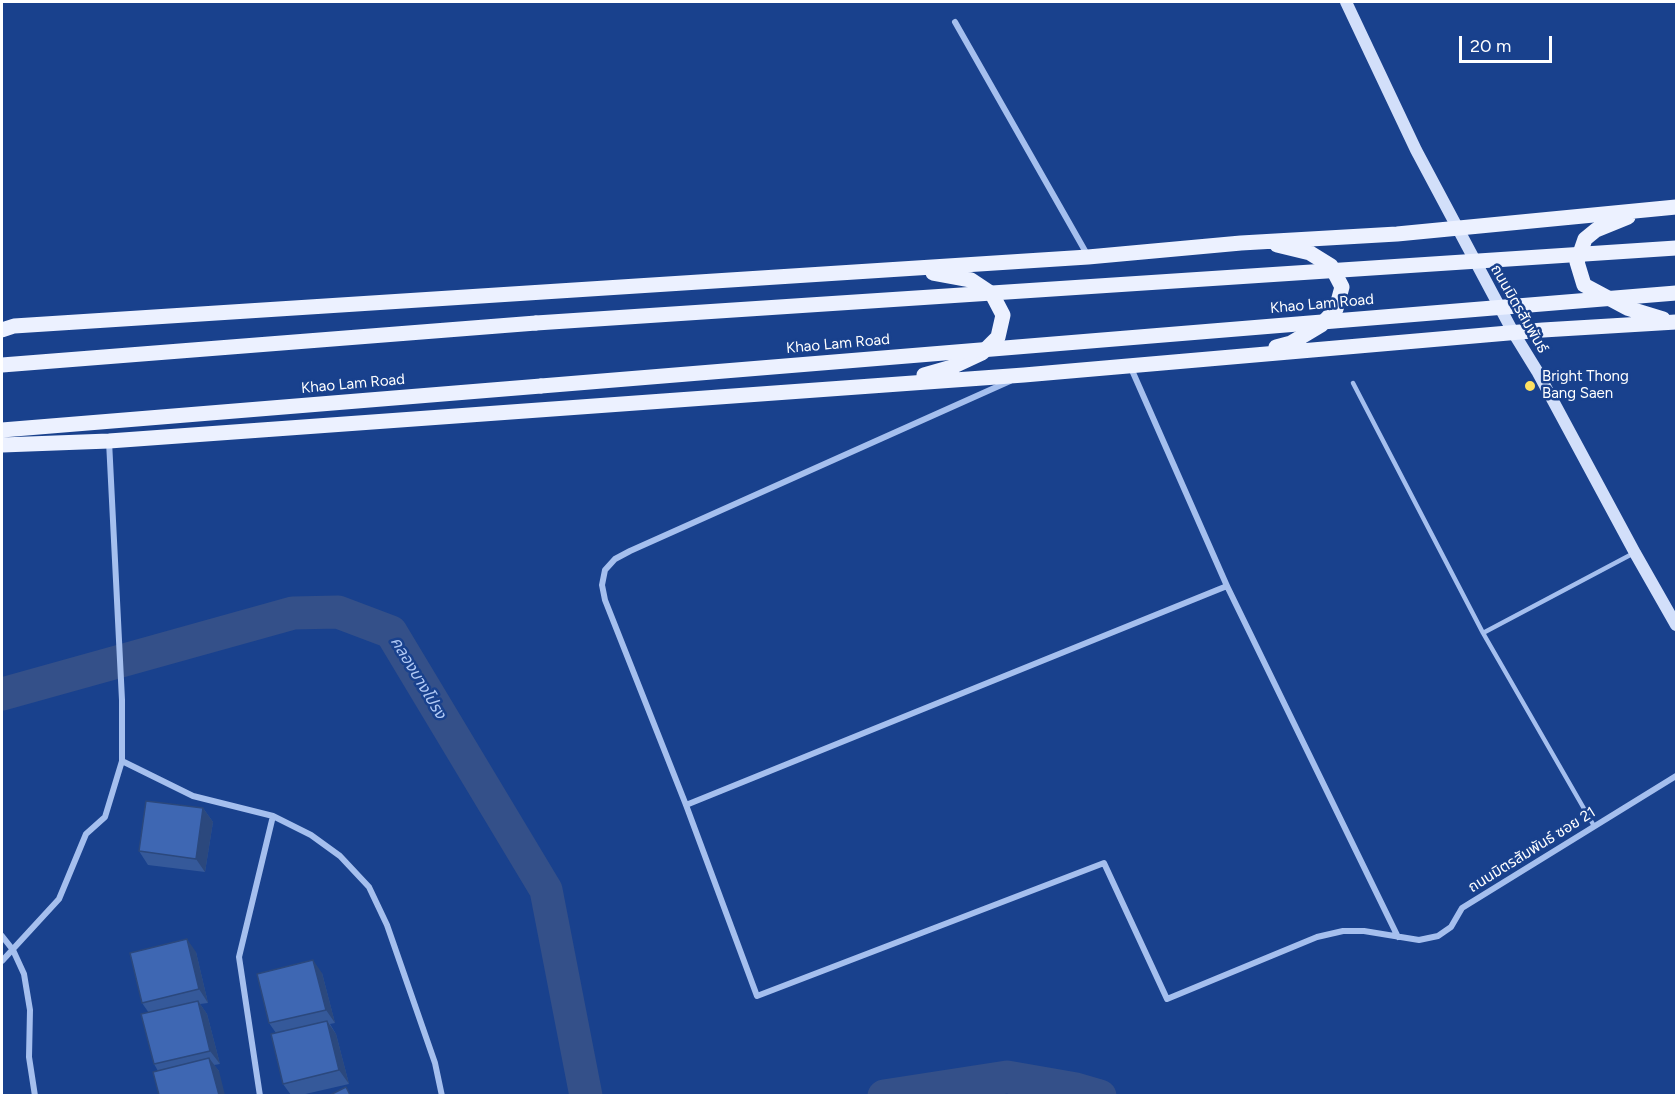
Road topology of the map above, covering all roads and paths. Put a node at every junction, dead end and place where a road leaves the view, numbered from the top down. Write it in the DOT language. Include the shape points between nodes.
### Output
graph roads {
  1 [pos="1346,2"];
  2 [pos="955,22"];
  3 [pos="1677,207"];
  4 [pos="1657,208"];
  5 [pos="1457,228"];
  6 [pos="1241,243"];
  7 [pos="1677,248"];
  8 [pos="1088,257"];
  9 [pos="891,269"];
  10 [pos="1677,293"];
  11 [pos="1676,322"];
  12 [pos="2,330"];
  13 [pos="1512,332"];
  14 [pos="1234,357"];
  15 [pos="2,365"];
  16 [pos="1130,365"];
  17 [pos="1024,375"];
  18 [pos="899,383"];
  19 [pos="1353,383"];
  20 [pos="2,430"];
  21 [pos="109,441"];
  22 [pos="2,445"];
  23 [pos="1635,553"];
  24 [pos="1227,586"];
  25 [pos="1677,625"];
  26 [pos="1483,633"];
  27 [pos="123,761"];
  28 [pos="1677,776"];
  29 [pos="686,805"];
  30 [pos="273,816"];
  31 [pos="1594,826"];
  32 [pos="2,936"];
  33 [pos="1398,938"];
  34 [pos="13,950"];
  35 [pos="2,961"];
  36 [pos="35,1095"];
  37 [pos="260,1095"];
  38 [pos="442,1095"];
  1 -- 5 [label="street, ถนนมิตรสัมพันธ์"];
  2 -- 8 [label="street"];
  3 -- 4 [label="main road"];
  4 -- 5 [label="main road"];
  4 -- 11 [label="main road" via="1596,230 1585,239 1577,262 1584,285 1627,308"];
  5 -- 6 [label="main road"];
  5 -- 13 [label="street, ถนนมิตรสัมพันธ์"];
  6 -- 8 [label="main road"];
  6 -- 14 [label="main road" via="1279,245 1310,253 1331,266 1342,287 1336,309 1321,325 1291,343"];
  7 -- 15 [label="main road, bridge" via="536,323"];
  8 -- 9 [label="main road"];
  9 -- 12 [label="main road" via="14,326"];
  9 -- 18 [label="main road" via="971,280 992,294 1003,315 998,337 982,353"];
  10 -- 20 [label="main road, Khao Lam Road, bridge"];
  11 -- 13 [label="main road"];
  13 -- 14 [label="main road"];
  13 -- 23 [label="street, ถนนมิตรสัมพันธ์"];
  14 -- 16 [label="main road"];
  16 -- 17 [label="main road"];
  16 -- 24 [label="street"];
  17 -- 18 [label="main road"];
  17 -- 29 [label="street" via="630,551 605,570 605,600"];
  18 -- 21 [label="main road"];
  19 -- 26 [label="lane"];
  21 -- 22 [label="main road"];
  21 -- 27 [label="street"];
  23 -- 25 [label="street, ถนนมิตรสัมพันธ์"];
  23 -- 26 [label="lane"];
  24 -- 29 [label="street"];
  24 -- 33 [label="street"];
  26 -- 31 [label="lane"];
  27 -- 30 [label="street" via="193,796"];
  27 -- 34 [label="street" via="105,817 86,834 59,899"];
  28 -- 31 [label="street, ถนนมิตรสัมพันธ์ ซอย 21"];
  29 -- 33 [label="street, ถนนมิตรสัมพันธ์ ซอย 21" via="757,996 1104,862 1167,999 1317,937 1364,931"];
  30 -- 37 [label="street" via="239,957"];
  30 -- 38 [label="street" via="311,835 340,856 369,887 387,924"];
  31 -- 33 [label="street, ถนนมิตรสัมพันธ์ ซอย 21" via="1462,908 1451,927 1438,936 1419,940"];
  32 -- 34 [label="street"];
  34 -- 35 [label="street"];
  34 -- 36 [label="street" via="24,974 30,1010 29,1057"];
}
